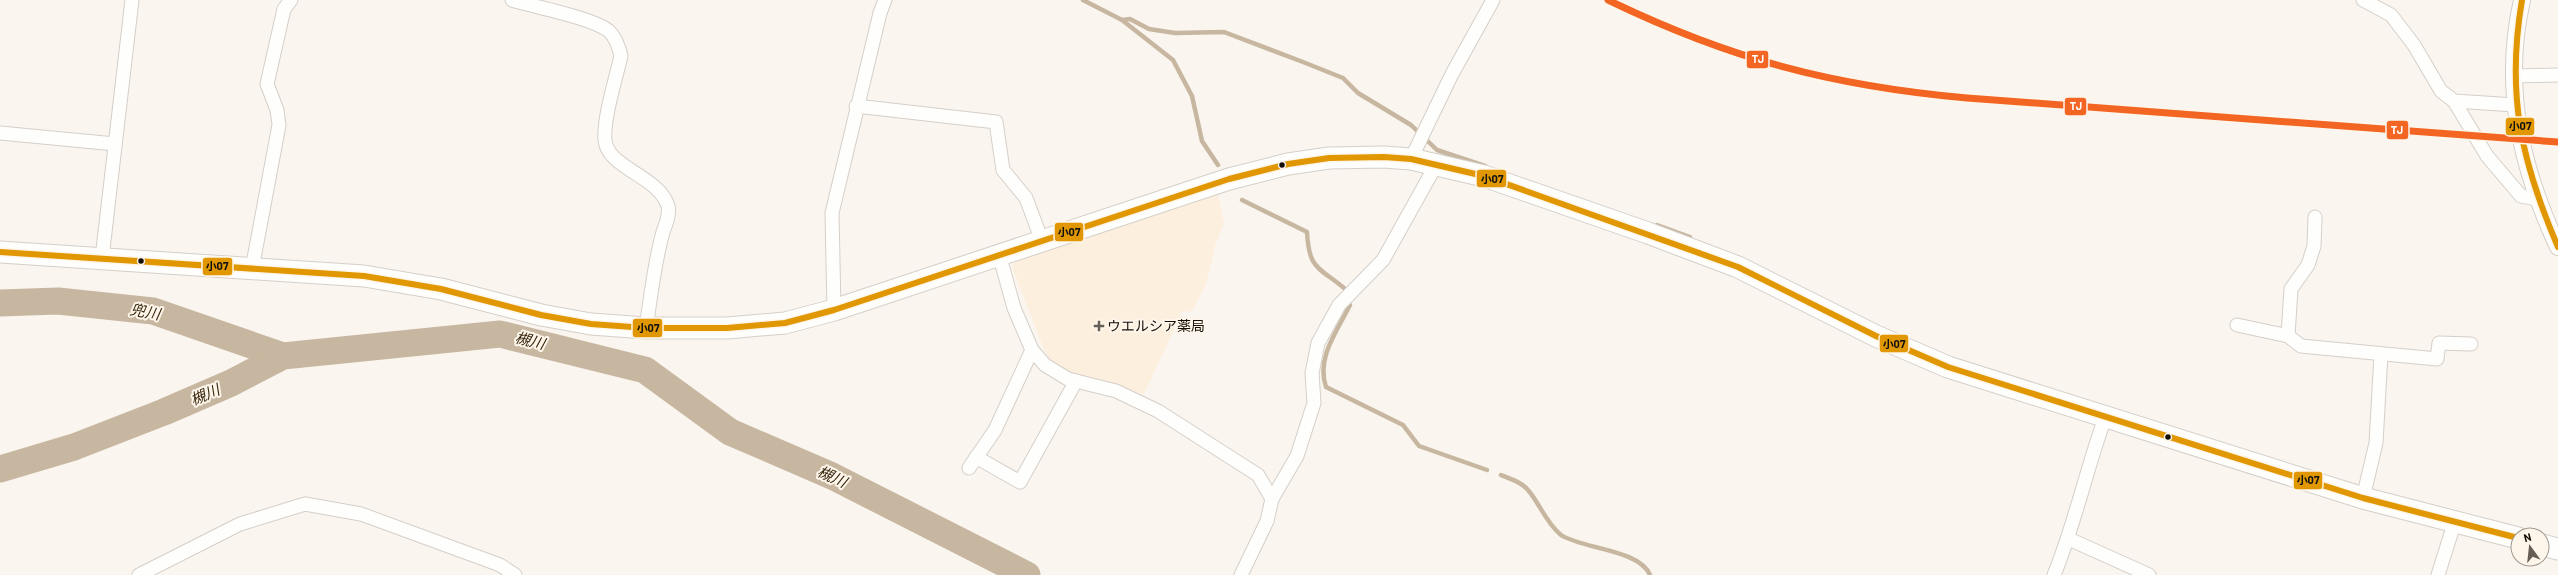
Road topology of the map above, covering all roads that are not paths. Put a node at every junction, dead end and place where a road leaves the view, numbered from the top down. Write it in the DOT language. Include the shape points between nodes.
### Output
graph roads {
  1 [pos="132,0"];
  2 [pos="290,0"];
  3 [pos="512,0"];
  4 [pos="885,0"];
  5 [pos="1493,0"];
  6 [pos="2363,0"];
  7 [pos="2522,0"];
  8 [pos="2558,75"];
  9 [pos="2514,76"];
  10 [pos="2454,101"];
  11 [pos="2515,105"];
  12 [pos="856,106"];
  13 [pos="0,133"];
  14 [pos="115,144"];
  15 [pos="1411,159"];
  16 [pos="1436,165"];
  17 [pos="2537,199"];
  18 [pos="2315,217"];
  19 [pos="1042,241"];
  20 [pos="2558,247"];
  21 [pos="0,252"];
  22 [pos="999,254"];
  23 [pos="102,258"];
  24 [pos="252,268"];
  25 [pos="834,310"];
  26 [pos="2237,325"];
  27 [pos="646,328"];
  28 [pos="2288,336"];
  29 [pos="2471,344"];
  30 [pos="1032,350"];
  31 [pos="2381,354"];
  32 [pos="1076,381"];
  33 [pos="2105,418"];
  34 [pos="2363,498"];
  35 [pos="1272,499"];
  36 [pos="2455,521"];
  37 [pos="2510,536"];
  38 [pos="2069,539"];
  39 [pos="139,575"];
  40 [pos="515,575"];
  41 [pos="1241,575"];
  42 [pos="2054,575"];
  43 [pos="2149,575"];
  44 [pos="2438,575"];
  1 -- 14 [label="street"];
  2 -- 24 [label="street" via="284,9 266,84 277,110 279,125"];
  3 -- 27 [label="street" via="594,24 609,32 618,43 621,56 604,141 610,156 641,175 662,194 668,206 668,219 657,254"];
  4 -- 12 [label="street"];
  5 -- 15 [label="street" via="1452,74"];
  6 -- 10 [label="street" via="2391,15 2414,45 2441,91"];
  7 -- 9 [label="street"];
  8 -- 9 [label="street"];
  9 -- 11 [label="street"];
  10 -- 11 [label="street"];
  10 -- 17 [label="street" via="2487,156 2516,191 2521,196"];
  11 -- 17 [label="street" via="2521,147"];
  12 -- 19 [label="street" via="996,122 1003,170 1026,198"];
  12 -- 25 [label="street" via="832,213"];
  13 -- 14 [label="street"];
  14 -- 23 [label="street"];
  15 -- 16 [label="highway"];
  15 -- 19 [label="highway" via="1329,158 1288,164 1229,179"];
  16 -- 33 [label="highway" via="1484,176 1655,235 1738,267 1876,336 1948,367"];
  16 -- 35 [label="street" via="1383,260 1339,305 1318,343 1312,373 1314,403 1298,456"];
  17 -- 20 [label="street"];
  18 -- 28 [label="street" via="2314,246 2308,265 2291,289"];
  19 -- 22 [label="highway"];
  21 -- 23 [label="highway"];
  22 -- 25 [label="highway"];
  22 -- 30 [label="street" via="1014,308"];
  23 -- 24 [label="highway"];
  24 -- 27 [label="highway" via="364,276 441,289 540,315 591,324"];
  25 -- 27 [label="highway" via="785,323 727,328"];
  26 -- 28 [label="street"];
  28 -- 31 [label="street" via="2301,346"];
  29 -- 31 [label="street" via="2439,343 2437,359"];
  30 -- 32 [label="street" via="1045,365"];
  30 -- 32 [label="street" via="995,430 972,463 1020,482"];
  31 -- 34 [label="street" via="2376,443"];
  32 -- 35 [label="street" via="1116,391 1158,411 1258,475"];
  33 -- 34 [label="highway"];
  33 -- 38 [label="street" via="2074,513"];
  34 -- 36 [label="highway"];
  35 -- 41 [label="street" via="1267,521"];
  36 -- 37 [label="highway"];
  36 -- 44 [label="street"];
  38 -- 42 [label="street"];
  38 -- 43 [label="street"];
  39 -- 40 [label="street" via="240,524 305,504 361,514 500,565"];
}
